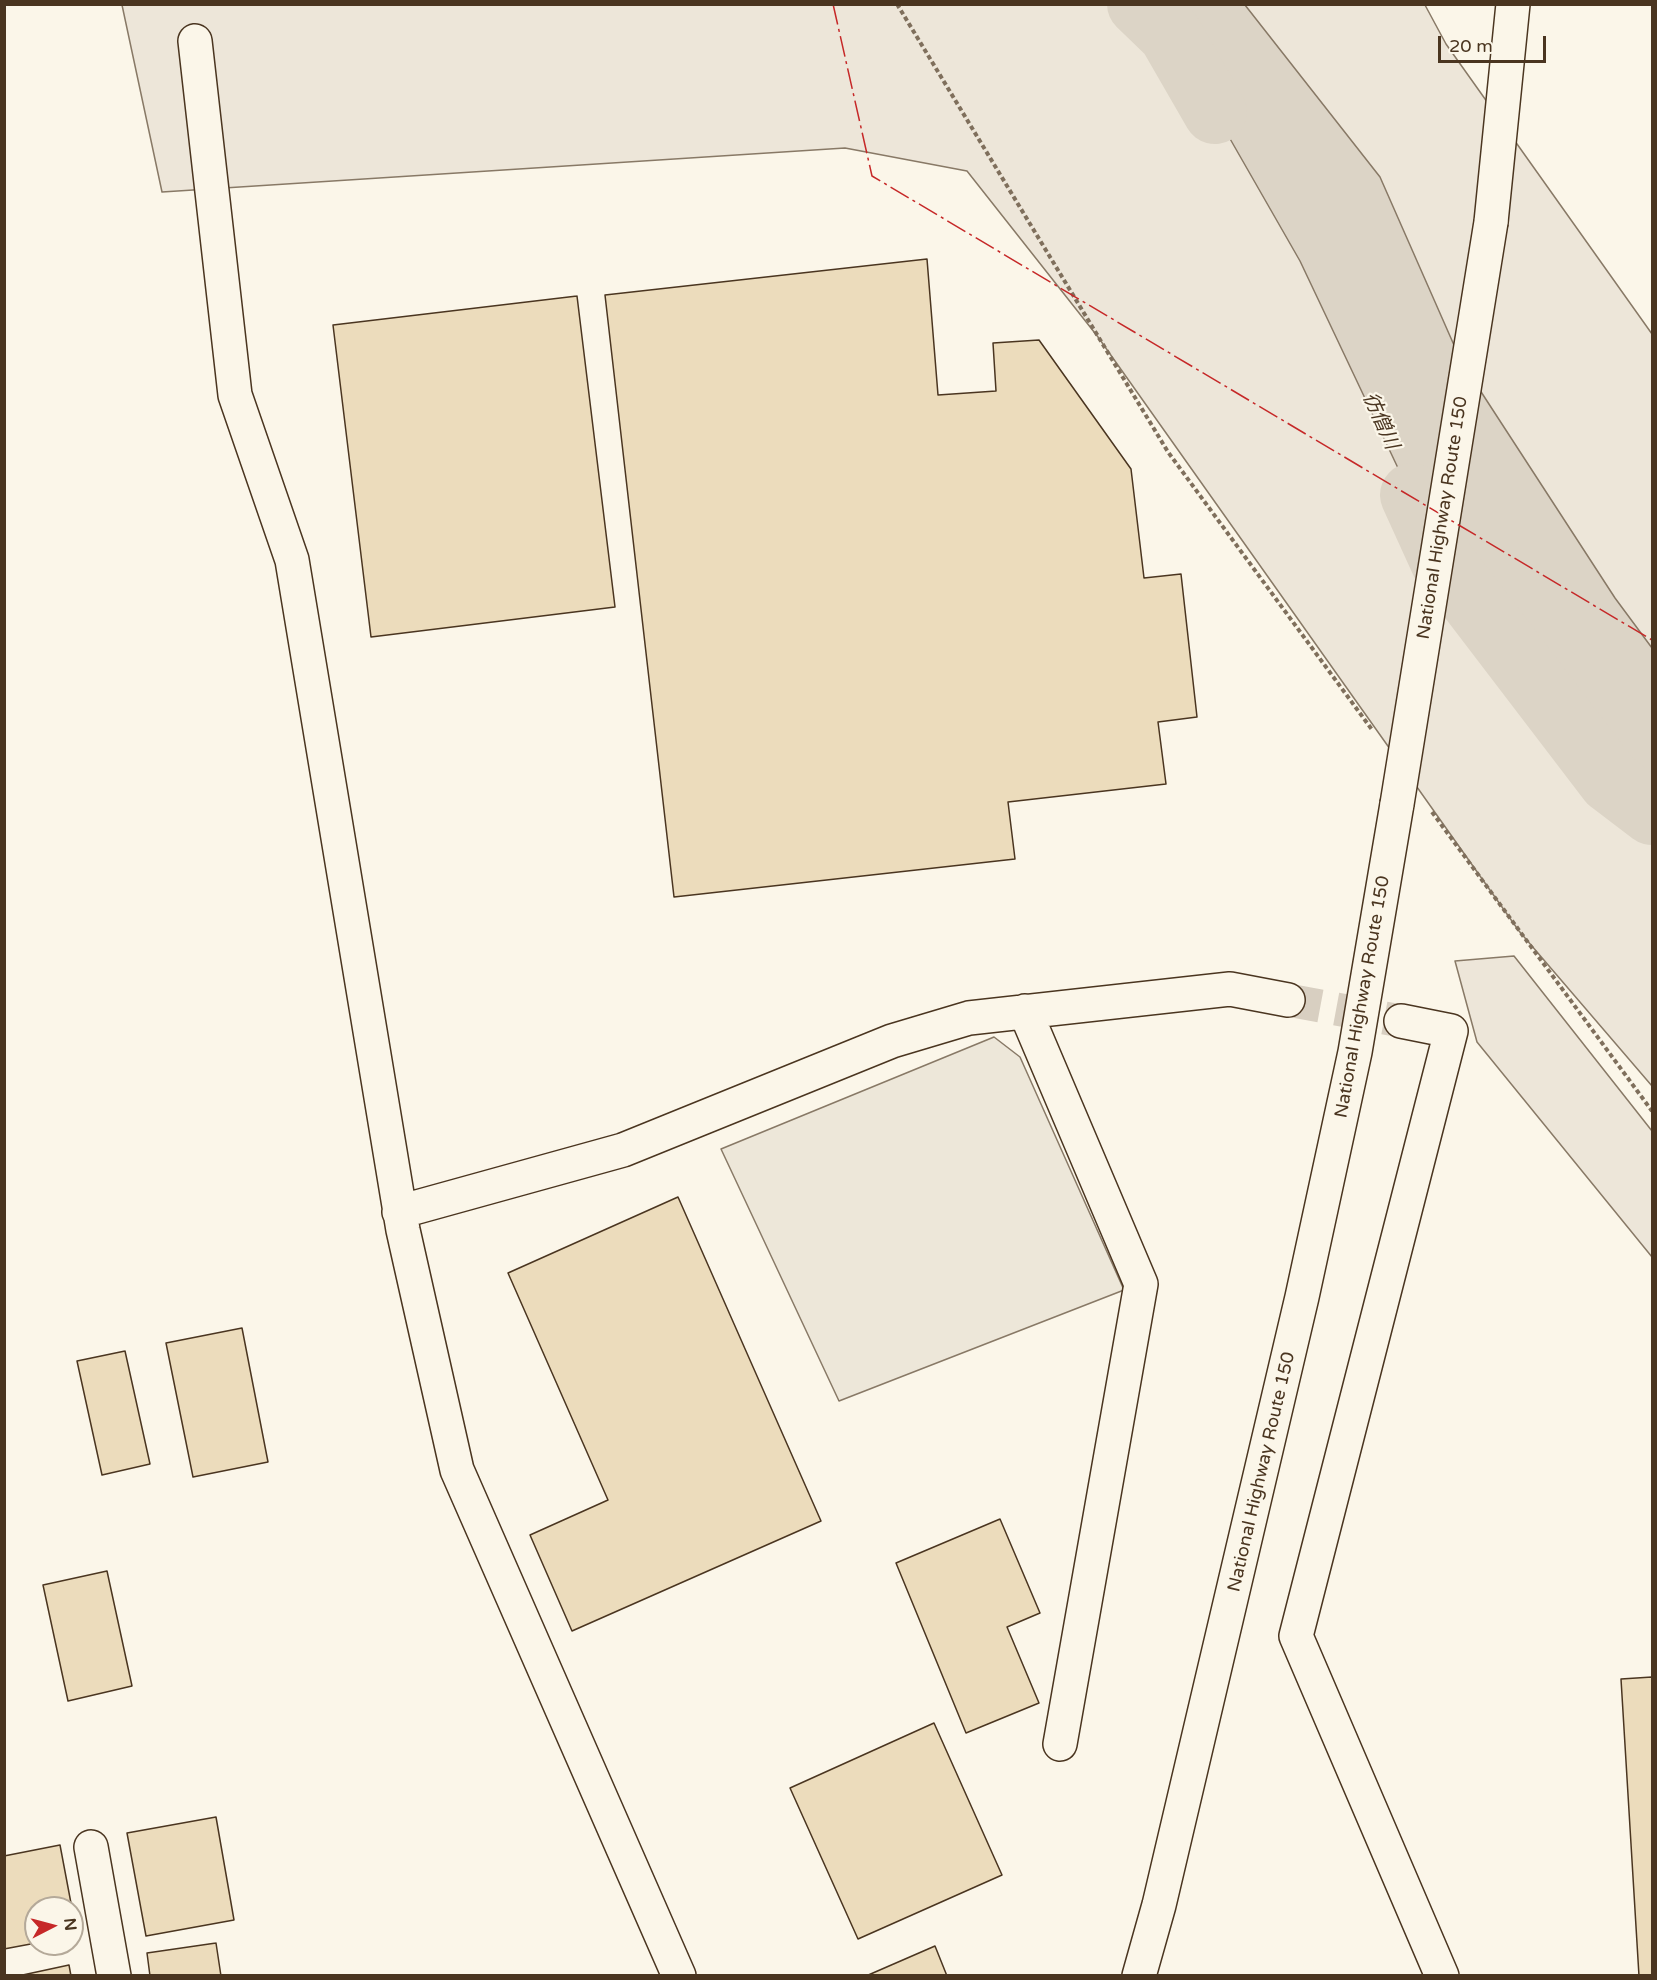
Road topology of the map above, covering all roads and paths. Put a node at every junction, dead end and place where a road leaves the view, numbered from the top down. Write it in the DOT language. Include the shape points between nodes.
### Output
graph roads {
  1 [pos="897,4"];
  2 [pos="1513,4"];
  3 [pos="195,41"];
  4 [pos="1379,740"];
  5 [pos="1413,806"];
  6 [pos="1288,1000"];
  7 [pos="1025,1011"];
  8 [pos="1401,1021"];
  9 [pos="1653,1111"];
  10 [pos="399,1212"];
  11 [pos="1060,1744"];
  12 [pos="91,1847"];
  13 [pos="114,1976"];
  14 [pos="679,1976"];
  15 [pos="1139,1976"];
  16 [pos="1442,1976"];
  1 -- 4 [label="path" via="1168,452"];
  2 -- 5 [label="main road, National Highway Route 150, bridge" via="1491,222"];
  3 -- 10 [label="main road" via="235,395 292,560"];
  5 -- 9 [label="path"];
  5 -- 15 [label="main road, National Highway Route 150" via="1302,1297"];
  6 -- 7 [label="main road" via="1230,988"];
  7 -- 10 [label="main road" via="969,1018 892,1041 623,1150"];
  7 -- 11 [label="main road" via="1141,1284"];
  8 -- 16 [label="main road" via="1451,1031 1296,1636"];
  10 -- 14 [label="main road" via="457,1470"];
  12 -- 13 [label="main road"];
}
